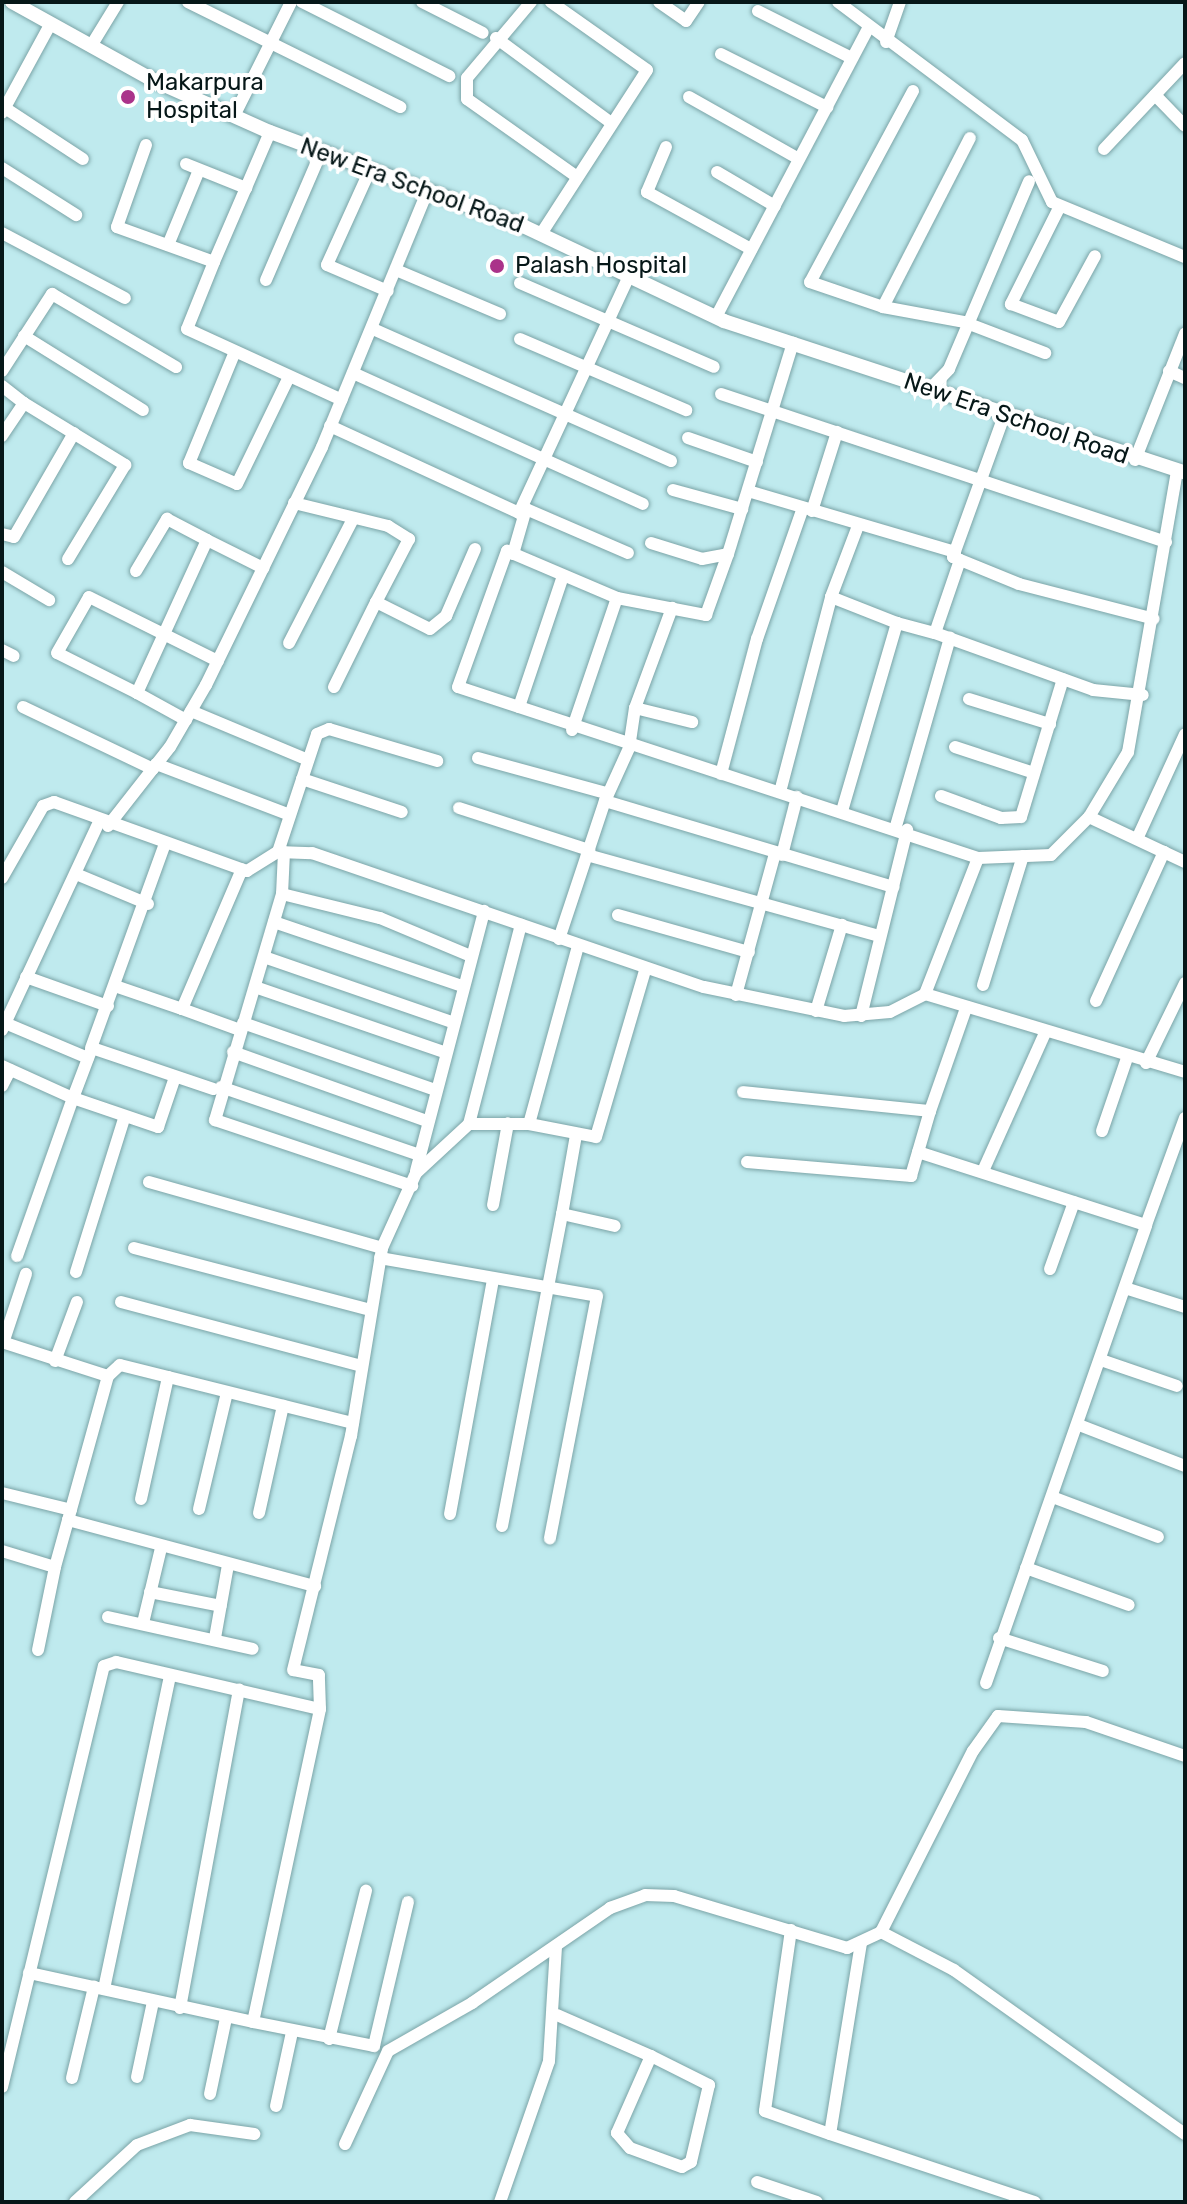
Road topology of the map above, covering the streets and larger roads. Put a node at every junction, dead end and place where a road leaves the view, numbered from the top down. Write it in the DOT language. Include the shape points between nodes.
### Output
graph roads {
  1 [pos="12,2"];
  2 [pos="118,2"];
  3 [pos="188,2"];
  4 [pos="291,2"];
  5 [pos="302,2"];
  6 [pos="422,2"];
  7 [pos="531,2"];
  8 [pos="551,2"];
  9 [pos="659,2"];
  10 [pos="699,2"];
  11 [pos="838,2"];
  12 [pos="900,2"];
  13 [pos="758,11"];
  14 [pos="51,23"];
  15 [pos="868,29"];
  16 [pos="490,35"];
  17 [pos="886,42"];
  18 [pos="270,44"];
  19 [pos="91,46"];
  20 [pos="721,54"];
  21 [pos="852,58"];
  22 [pos="1185,63"];
  23 [pos="449,76"];
  24 [pos="913,91"];
  25 [pos="1155,95"];
  26 [pos="689,97"];
  27 [pos="400,107"];
  28 [pos="827,107"];
  29 [pos="3,111"];
  30 [pos="234,116"];
  31 [pos="610,122"];
  32 [pos="1185,126"];
  33 [pos="270,132"];
  34 [pos="970,138"];
  35 [pos="146,145"];
  36 [pos="666,147"];
  37 [pos="1104,149"];
  38 [pos="321,152"];
  39 [pos="83,159"];
  40 [pos="799,159"];
  41 [pos="186,164"];
  42 [pos="2,168"];
  43 [pos="199,170"];
  44 [pos="370,170"];
  45 [pos="717,172"];
  46 [pos="573,174"];
  47 [pos="1029,181"];
  48 [pos="246,188"];
  49 [pos="427,192"];
  50 [pos="775,206"];
  51 [pos="1060,206"];
  52 [pos="76,215"];
  53 [pos="2,233"];
  54 [pos="541,234"];
  55 [pos="168,245"];
  56 [pos="751,249"];
  57 [pos="1095,256"];
  58 [pos="1185,257"];
  59 [pos="214,262"];
  60 [pos="396,270"];
  61 [pos="630,274"];
  62 [pos="266,280"];
  63 [pos="520,283"];
  64 [pos="388,291"];
  65 [pos="125,298"];
  66 [pos="883,307"];
  67 [pos="500,314"];
  68 [pos="716,317"];
  69 [pos="609,318"];
  70 [pos="964,322"];
  71 [pos="373,329"];
  72 [pos="1185,334"];
  73 [pos="24,336"];
  74 [pos="520,339"];
  75 [pos="793,343"];
  76 [pos="1045,353"];
  77 [pos="234,354"];
  78 [pos="176,367"];
  79 [pos="587,367"];
  80 [pos="714,367"];
  81 [pos="2,371"];
  82 [pos="1169,371"];
  83 [pos="353,373"];
  84 [pos="289,377"];
  85 [pos="1185,378"];
  86 [pos="2,386"];
  87 [pos="929,390"];
  88 [pos="721,394"];
  89 [pos="342,400"];
  90 [pos="24,403"];
  91 [pos="773,409"];
  92 [pos="143,410"];
  93 [pos="686,410"];
  94 [pos="566,416"];
  95 [pos="1004,416"];
  96 [pos="330,426"];
  97 [pos="837,432"];
  98 [pos="74,433"];
  99 [pos="2,436"];
  100 [pos="688,438"];
  101 [pos="1135,460"];
  102 [pos="671,461"];
  103 [pos="546,462"];
  104 [pos="757,462"];
  105 [pos="1181,472"];
  106 [pos="980,482"];
  107 [pos="673,490"];
  108 [pos="748,491"];
  109 [pos="294,503"];
  110 [pos="643,504"];
  111 [pos="526,509"];
  112 [pos="742,509"];
  113 [pos="807,510"];
  114 [pos="353,519"];
  115 [pos="858,526"];
  116 [pos="2,534"];
  117 [pos="207,540"];
  118 [pos="1166,542"];
  119 [pos="651,543"];
  120 [pos="475,549"];
  121 [pos="628,553"];
  122 [pos="513,554"];
  123 [pos="728,554"];
  124 [pos="958,556"];
  125 [pos="68,559"];
  126 [pos="263,568"];
  127 [pos="136,571"];
  128 [pos="2,572"];
  129 [pos="563,576"];
  130 [pos="831,597"];
  131 [pos="617,598"];
  132 [pos="49,600"];
  133 [pos="376,602"];
  134 [pos="672,608"];
  135 [pos="1154,619"];
  136 [pos="897,623"];
  137 [pos="935,633"];
  138 [pos="162,635"];
  139 [pos="950,638"];
  140 [pos="289,643"];
  141 [pos="218,661"];
  142 [pos="1063,679"];
  143 [pos="334,687"];
  144 [pos="137,693"];
  145 [pos="1143,695"];
  146 [pos="969,699"];
  147 [pos="23,707"];
  148 [pos="519,707"];
  149 [pos="635,708"];
  150 [pos="188,716"];
  151 [pos="692,722"];
  152 [pos="1050,724"];
  153 [pos="572,730"];
  154 [pos="1185,734"];
  155 [pos="955,747"];
  156 [pos="629,748"];
  157 [pos="478,758"];
  158 [pos="308,760"];
  159 [pos="437,761"];
  160 [pos="155,767"];
  161 [pos="1034,773"];
  162 [pos="721,774"];
  163 [pos="302,779"];
  164 [pos="780,792"];
  165 [pos="941,796"];
  166 [pos="606,797"];
  167 [pos="797,797"];
  168 [pos="459,808"];
  169 [pos="842,811"];
  170 [pos="402,812"];
  171 [pos="290,815"];
  172 [pos="1089,817"];
  173 [pos="103,824"];
  174 [pos="901,828"];
  175 [pos="1137,839"];
  176 [pos="165,844"];
  177 [pos="281,852"];
  178 [pos="588,852"];
  179 [pos="1164,852"];
  180 [pos="778,854"];
  181 [pos="1023,856"];
  182 [pos="978,858"];
  183 [pos="1185,862"];
  184 [pos="242,869"];
  185 [pos="76,874"];
  186 [pos="2,878"];
  187 [pos="893,887"];
  188 [pos="282,894"];
  189 [pos="148,904"];
  190 [pos="764,904"];
  191 [pos="484,911"];
  192 [pos="618,915"];
  193 [pos="274,922"];
  194 [pos="521,925"];
  195 [pos="842,925"];
  196 [pos="876,935"];
  197 [pos="559,939"];
  198 [pos="578,946"];
  199 [pos="749,952"];
  200 [pos="471,956"];
  201 [pos="264,957"];
  202 [pos="645,970"];
  203 [pos="26,977"];
  204 [pos="1185,983"];
  205 [pos="983,985"];
  206 [pos="115,986"];
  207 [pos="462,986"];
  208 [pos="255,987"];
  209 [pos="925,994"];
  210 [pos="736,995"];
  211 [pos="1096,1001"];
  212 [pos="108,1006"];
  213 [pos="966,1008"];
  214 [pos="182,1009"];
  215 [pos="816,1011"];
  216 [pos="861,1016"];
  217 [pos="452,1022"];
  218 [pos="4,1026"];
  219 [pos="242,1026"];
  220 [pos="1045,1033"];
  221 [pos="233,1052"];
  222 [pos="444,1052"];
  223 [pos="89,1053"];
  224 [pos="1127,1058"];
  225 [pos="1146,1063"];
  226 [pos="6,1068"];
  227 [pos="1185,1072"];
  228 [pos="175,1077"];
  229 [pos="2,1086"];
  230 [pos="217,1088"];
  231 [pos="433,1089"];
  232 [pos="743,1092"];
  233 [pos="73,1098"];
  234 [pos="930,1111"];
  235 [pos="1185,1118"];
  236 [pos="124,1119"];
  237 [pos="427,1121"];
  238 [pos="508,1123"];
  239 [pos="469,1124"];
  240 [pos="529,1124"];
  241 [pos="1102,1131"];
  242 [pos="576,1135"];
  243 [pos="918,1152"];
  244 [pos="420,1155"];
  245 [pos="747,1162"];
  246 [pos="983,1171"];
  247 [pos="414,1179"];
  248 [pos="149,1182"];
  249 [pos="1074,1202"];
  250 [pos="493,1205"];
  251 [pos="562,1214"];
  252 [pos="1146,1225"];
  253 [pos="615,1226"];
  254 [pos="134,1248"];
  255 [pos="381,1253"];
  256 [pos="17,1256"];
  257 [pos="1050,1269"];
  258 [pos="76,1272"];
  259 [pos="26,1274"];
  260 [pos="493,1280"];
  261 [pos="547,1286"];
  262 [pos="1125,1288"];
  263 [pos="77,1302"];
  264 [pos="121,1302"];
  265 [pos="1185,1307"];
  266 [pos="371,1310"];
  267 [pos="3,1342"];
  268 [pos="1101,1360"];
  269 [pos="55,1361"];
  270 [pos="362,1366"];
  271 [pos="108,1376"];
  272 [pos="168,1377"];
  273 [pos="1177,1386"];
  274 [pos="227,1392"];
  275 [pos="283,1406"];
  276 [pos="353,1423"];
  277 [pos="1079,1425"];
  278 [pos="1185,1466"];
  279 [pos="2,1493"];
  280 [pos="1055,1498"];
  281 [pos="141,1499"];
  282 [pos="199,1509"];
  283 [pos="259,1513"];
  284 [pos="450,1514"];
  285 [pos="69,1515"];
  286 [pos="502,1526"];
  287 [pos="1158,1537"];
  288 [pos="550,1538"];
  289 [pos="161,1548"];
  290 [pos="2,1553"];
  291 [pos="228,1565"];
  292 [pos="55,1567"];
  293 [pos="1026,1568"];
  294 [pos="315,1586"];
  295 [pos="150,1592"];
  296 [pos="1129,1605"];
  297 [pos="221,1606"];
  298 [pos="108,1617"];
  299 [pos="143,1623"];
  300 [pos="215,1638"];
  301 [pos="999,1638"];
  302 [pos="253,1649"];
  303 [pos="38,1650"];
  304 [pos="1103,1671"];
  305 [pos="170,1675"];
  306 [pos="986,1683"];
  307 [pos="239,1689"];
  308 [pos="320,1709"];
  309 [pos="1185,1756"];
  310 [pos="366,1891"];
  311 [pos="408,1902"];
  312 [pos="791,1930"];
  313 [pos="881,1932"];
  314 [pos="861,1943"];
  315 [pos="556,1947"];
  316 [pos="29,1973"];
  317 [pos="99,1988"];
  318 [pos="153,2002"];
  319 [pos="180,2008"];
  320 [pos="557,2015"];
  321 [pos="226,2018"];
  322 [pos="253,2022"];
  323 [pos="292,2032"];
  324 [pos="329,2039"];
  325 [pos="651,2056"];
  326 [pos="137,2077"];
  327 [pos="72,2078"];
  328 [pos="2,2087"];
  329 [pos="210,2094"];
  330 [pos="276,2106"];
  331 [pos="254,2134"];
  332 [pos="830,2134"];
  333 [pos="1185,2134"];
  334 [pos="345,2144"];
  335 [pos="757,2182"];
  336 [pos="75,2202"];
  337 [pos="500,2202"];
  338 [pos="817,2202"];
  339 [pos="1035,2202"];
  1 -- 14 [label="street, New Era School Road"];
  2 -- 19 [label="street"];
  3 -- 18 [label="street"];
  4 -- 18 [label="street"];
  5 -- 23 [label="street"];
  6 -- 16 [label="street"];
  7 -- 16 [label="street"];
  8 -- 31 [label="street" via="647,70"];
  9 -- 10 [label="street" via="686,21"];
  11 -- 15 [label="street"];
  12 -- 17 [label="street"];
  13 -- 21 [label="street"];
  14 -- 19 [label="street, New Era School Road"];
  14 -- 29 [label="street"];
  15 -- 17 [label="street"];
  15 -- 21 [label="street"];
  16 -- 31 [label="street"];
  16 -- 46 [label="street" via="467,78 467,99"];
  17 -- 51 [label="street" via="1022,140"];
  18 -- 27 [label="street"];
  18 -- 30 [label="street"];
  19 -- 30 [label="street, New Era School Road"];
  20 -- 28 [label="street"];
  21 -- 28 [label="street"];
  22 -- 25 [label="street"];
  24 -- 66 [label="street" via="810,282"];
  25 -- 32 [label="street"];
  25 -- 37 [label="street"];
  26 -- 40 [label="street"];
  28 -- 40 [label="street"];
  29 -- 39 [label="street"];
  30 -- 33 [label="street, New Era School Road"];
  31 -- 46 [label="street"];
  33 -- 38 [label="street, New Era School Road"];
  33 -- 48 [label="street"];
  34 -- 66 [label="street"];
  35 -- 55 [label="street" via="117,227"];
  36 -- 56 [label="street" via="647,192"];
  38 -- 44 [label="street, New Era School Road"];
  38 -- 62 [label="street"];
  40 -- 50 [label="street"];
  41 -- 43 [label="street"];
  42 -- 52 [label="street"];
  43 -- 48 [label="street"];
  43 -- 55 [label="street"];
  44 -- 49 [label="street, New Era School Road"];
  44 -- 64 [label="street" via="327,265"];
  45 -- 50 [label="street"];
  46 -- 54 [label="street"];
  47 -- 70 [label="street"];
  48 -- 59 [label="street"];
  49 -- 54 [label="street, New Era School Road"];
  49 -- 60 [label="street"];
  50 -- 56 [label="street"];
  51 -- 57 [label="street" via="1011,304 1059,322"];
  51 -- 58 [label="street"];
  53 -- 65 [label="street"];
  54 -- 61 [label="street, New Era School Road"];
  55 -- 59 [label="street"];
  56 -- 68 [label="street"];
  59 -- 77 [label="street" via="187,329"];
  60 -- 64 [label="street"];
  60 -- 67 [label="street"];
  61 -- 68 [label="street, New Era School Road"];
  61 -- 69 [label="street"];
  63 -- 69 [label="street"];
  64 -- 71 [label="street"];
  66 -- 70 [label="street"];
  68 -- 75 [label="street, New Era School Road"];
  69 -- 79 [label="street"];
  69 -- 80 [label="street"];
  70 -- 76 [label="street"];
  70 -- 87 [label="street" via="949,369"];
  71 -- 83 [label="street"];
  71 -- 94 [label="street"];
  72 -- 82 [label="street"];
  73 -- 78 [label="street" via="52,294"];
  73 -- 81 [label="street"];
  73 -- 92 [label="street"];
  74 -- 79 [label="street"];
  75 -- 87 [label="street, New Era School Road"];
  75 -- 91 [label="street"];
  77 -- 84 [label="street"];
  77 -- 84 [label="street" via="189,463 237,484"];
  79 -- 93 [label="street"];
  79 -- 94 [label="street"];
  82 -- 85 [label="street"];
  82 -- 101 [label="street"];
  83 -- 89 [label="street"];
  83 -- 103 [label="street"];
  84 -- 89 [label="street"];
  86 -- 90 [label="street"];
  87 -- 95 [label="street, New Era School Road"];
  88 -- 91 [label="street"];
  89 -- 96 [label="street"];
  90 -- 98 [label="street"];
  90 -- 99 [label="street"];
  91 -- 97 [label="street"];
  91 -- 104 [label="street"];
  94 -- 102 [label="street"];
  94 -- 103 [label="street"];
  95 -- 101 [label="street, New Era School Road"];
  95 -- 106 [label="street"];
  96 -- 109 [label="street"];
  96 -- 111 [label="street" via="519,513"];
  97 -- 106 [label="street"];
  97 -- 113 [label="street"];
  98 -- 116 [label="street" via="14,537"];
  98 -- 125 [label="street" via="125,465"];
  100 -- 104 [label="street"];
  101 -- 105 [label="street, New Era School Road"];
  103 -- 110 [label="street"];
  103 -- 111 [label="street"];
  104 -- 108 [label="street"];
  105 -- 118 [label="street"];
  106 -- 118 [label="street"];
  106 -- 124 [label="street"];
  107 -- 112 [label="street"];
  108 -- 112 [label="street"];
  108 -- 113 [label="street"];
  109 -- 114 [label="street"];
  109 -- 126 [label="street"];
  111 -- 121 [label="street"];
  111 -- 122 [label="street"];
  112 -- 123 [label="street"];
  113 -- 115 [label="street"];
  113 -- 162 [label="street"];
  114 -- 133 [label="street" via="409,539"];
  114 -- 140 [label="street"];
  115 -- 124 [label="street"];
  115 -- 130 [label="street"];
  117 -- 126 [label="street"];
  117 -- 127 [label="street" via="167,519"];
  117 -- 138 [label="street"];
  118 -- 135 [label="street"];
  119 -- 123 [label="street" via="702,559"];
  120 -- 133 [label="street" via="439,626 430,629"];
  122 -- 129 [label="street"];
  122 -- 148 [label="street" via="502,557 458,687"];
  123 -- 134 [label="street" via="706,615"];
  124 -- 135 [label="street" via="1019,584"];
  124 -- 137 [label="street"];
  126 -- 141 [label="street"];
  128 -- 132 [label="street"];
  129 -- 131 [label="street"];
  129 -- 148 [label="street"];
  130 -- 136 [label="street"];
  130 -- 164 [label="street"];
  131 -- 134 [label="street"];
  131 -- 153 [label="street"];
  133 -- 143 [label="street"];
  134 -- 149 [label="street"];
  135 -- 145 [label="street"];
  136 -- 137 [label="street"];
  136 -- 169 [label="street"];
  137 -- 139 [label="street"];
  138 -- 141 [label="street"];
  138 -- 144 [label="street"];
  138 -- 144 [label="street" via="89,597 57,653"];
  139 -- 142 [label="street"];
  139 -- 174 [label="street"];
  141 -- 150 [label="street"];
  142 -- 145 [label="street"];
  142 -- 152 [label="street"];
  144 -- 150 [label="street"];
  145 -- 172 [label="street" via="1128,752"];
  146 -- 152 [label="street"];
  147 -- 160 [label="street"];
  148 -- 153 [label="street"];
  149 -- 151 [label="street"];
  149 -- 156 [label="street"];
  150 -- 158 [label="street"];
  150 -- 160 [label="street"];
  152 -- 161 [label="street"];
  153 -- 156 [label="street"];
  154 -- 175 [label="street"];
  155 -- 161 [label="street"];
  156 -- 162 [label="street"];
  156 -- 166 [label="street"];
  157 -- 166 [label="street"];
  158 -- 159 [label="street" via="317,734 329,729"];
  158 -- 163 [label="street"];
  160 -- 171 [label="street"];
  160 -- 173 [label="street"];
  161 -- 165 [label="street" via="1021,817 1001,818"];
  162 -- 164 [label="street"];
  163 -- 170 [label="street"];
  163 -- 171 [label="street"];
  164 -- 167 [label="street"];
  166 -- 178 [label="street"];
  166 -- 180 [label="street"];
  167 -- 169 [label="street"];
  167 -- 180 [label="street"];
  168 -- 178 [label="street"];
  169 -- 174 [label="street"];
  171 -- 177 [label="street"];
  172 -- 175 [label="street"];
  172 -- 181 [label="street" via="1051,855"];
  173 -- 176 [label="street"];
  173 -- 185 [label="street"];
  173 -- 186 [label="street" via="48,801"];
  174 -- 182 [label="street"];
  174 -- 187 [label="street"];
  175 -- 179 [label="street"];
  176 -- 184 [label="street"];
  176 -- 189 [label="street"];
  177 -- 184 [label="street"];
  177 -- 188 [label="street"];
  177 -- 191 [label="street" via="312,853"];
  178 -- 190 [label="street"];
  178 -- 197 [label="street"];
  179 -- 183 [label="street"];
  179 -- 211 [label="street"];
  180 -- 187 [label="street"];
  180 -- 190 [label="street"];
  181 -- 182 [label="street"];
  181 -- 205 [label="street"];
  182 -- 209 [label="street"];
  184 -- 214 [label="street"];
  185 -- 189 [label="street"];
  185 -- 203 [label="street"];
  187 -- 196 [label="street"];
  188 -- 193 [label="street"];
  188 -- 200 [label="street" via="380,918"];
  189 -- 206 [label="street"];
  190 -- 195 [label="street"];
  190 -- 199 [label="street"];
  191 -- 194 [label="street"];
  191 -- 200 [label="street"];
  192 -- 199 [label="street"];
  193 -- 201 [label="street"];
  193 -- 207 [label="street"];
  194 -- 197 [label="street"];
  194 -- 239 [label="street"];
  195 -- 196 [label="street"];
  195 -- 215 [label="street"];
  196 -- 216 [label="street"];
  197 -- 198 [label="street"];
  198 -- 202 [label="street"];
  198 -- 240 [label="street"];
  199 -- 210 [label="street"];
  200 -- 207 [label="street"];
  201 -- 208 [label="street"];
  201 -- 217 [label="street"];
  202 -- 210 [label="street"];
  202 -- 242 [label="street" via="596,1137"];
  203 -- 212 [label="street"];
  203 -- 218 [label="street"];
  204 -- 225 [label="street"];
  206 -- 212 [label="street"];
  206 -- 214 [label="street"];
  207 -- 217 [label="street"];
  208 -- 219 [label="street"];
  208 -- 222 [label="street"];
  209 -- 213 [label="street"];
  209 -- 216 [label="street"];
  210 -- 215 [label="street"];
  212 -- 223 [label="street"];
  213 -- 220 [label="street"];
  213 -- 234 [label="street"];
  214 -- 219 [label="street"];
  215 -- 216 [label="street"];
  217 -- 222 [label="street"];
  218 -- 223 [label="street"];
  219 -- 221 [label="street"];
  219 -- 231 [label="street"];
  220 -- 224 [label="street"];
  220 -- 246 [label="street"];
  221 -- 230 [label="street"];
  221 -- 237 [label="street"];
  222 -- 231 [label="street"];
  223 -- 228 [label="street"];
  223 -- 233 [label="street"];
  224 -- 225 [label="street"];
  224 -- 241 [label="street"];
  225 -- 227 [label="street"];
  226 -- 229 [label="street"];
  226 -- 233 [label="street"];
  228 -- 230 [label="street"];
  228 -- 236 [label="street" via="158,1127"];
  230 -- 244 [label="street"];
  230 -- 247 [label="street" via="219,1125"];
  231 -- 237 [label="street"];
  232 -- 234 [label="street"];
  233 -- 236 [label="street"];
  233 -- 256 [label="street"];
  234 -- 243 [label="street"];
  235 -- 252 [label="street"];
  236 -- 258 [label="street"];
  237 -- 244 [label="street"];
  238 -- 239 [label="street"];
  238 -- 240 [label="street"];
  238 -- 250 [label="street"];
  239 -- 247 [label="street"];
  240 -- 242 [label="street"];
  242 -- 251 [label="street"];
  243 -- 245 [label="street" via="911,1176"];
  243 -- 246 [label="street"];
  244 -- 247 [label="street"];
  246 -- 249 [label="street"];
  247 -- 255 [label="street"];
  248 -- 255 [label="street"];
  249 -- 252 [label="street"];
  249 -- 257 [label="street"];
  251 -- 253 [label="street"];
  251 -- 261 [label="street"];
  252 -- 262 [label="street"];
  254 -- 266 [label="street"];
  255 -- 260 [label="street"];
  255 -- 266 [label="street"];
  259 -- 267 [label="street"];
  260 -- 261 [label="street"];
  260 -- 284 [label="street"];
  261 -- 286 [label="street"];
  261 -- 288 [label="street" via="598,1300"];
  262 -- 265 [label="street"];
  262 -- 268 [label="street"];
  263 -- 269 [label="street"];
  264 -- 270 [label="street"];
  266 -- 270 [label="street"];
  267 -- 269 [label="street"];
  268 -- 273 [label="street"];
  268 -- 277 [label="street"];
  269 -- 271 [label="street"];
  270 -- 276 [label="street"];
  271 -- 272 [label="street" via="120,1365"];
  271 -- 285 [label="street"];
  272 -- 274 [label="street"];
  272 -- 281 [label="street"];
  274 -- 275 [label="street"];
  274 -- 282 [label="street"];
  275 -- 276 [label="street"];
  275 -- 283 [label="street"];
  276 -- 294 [label="street"];
  277 -- 278 [label="street"];
  277 -- 280 [label="street"];
  279 -- 285 [label="street"];
  280 -- 287 [label="street"];
  280 -- 293 [label="street"];
  285 -- 289 [label="street"];
  285 -- 292 [label="street"];
  289 -- 291 [label="street"];
  289 -- 295 [label="street"];
  290 -- 292 [label="street"];
  291 -- 294 [label="street"];
  291 -- 297 [label="street"];
  292 -- 303 [label="street"];
  293 -- 296 [label="street"];
  293 -- 301 [label="street"];
  294 -- 308 [label="street" via="293,1670 319,1675"];
  295 -- 297 [label="street"];
  295 -- 299 [label="street"];
  297 -- 300 [label="street"];
  298 -- 299 [label="street"];
  299 -- 300 [label="street"];
  300 -- 302 [label="street"];
  301 -- 304 [label="street"];
  301 -- 306 [label="street"];
  305 -- 307 [label="street"];
  305 -- 316 [label="street" via="116,1662 100,1673"];
  305 -- 317 [label="street"];
  307 -- 308 [label="street"];
  307 -- 319 [label="street"];
  308 -- 322 [label="street"];
  309 -- 313 [label="street" via="1086,1722 998,1716 973,1751"];
  310 -- 324 [label="street"];
  311 -- 324 [label="street" via="374,2046"];
  312 -- 314 [label="street" via="847,1948"];
  312 -- 315 [label="street" via="674,1896 645,1895 610,1908"];
  312 -- 332 [label="street" via="765,2111"];
  313 -- 314 [label="street"];
  313 -- 333 [label="street" via="954,1970"];
  314 -- 332 [label="street"];
  315 -- 320 [label="street"];
  315 -- 334 [label="street" via="388,2051"];
  316 -- 317 [label="street"];
  316 -- 328 [label="street"];
  317 -- 318 [label="street"];
  317 -- 327 [label="street"];
  318 -- 319 [label="street"];
  318 -- 326 [label="street"];
  319 -- 321 [label="street"];
  320 -- 325 [label="street"];
  320 -- 337 [label="street" via="539,2107"];
  321 -- 322 [label="street"];
  321 -- 329 [label="street"];
  322 -- 323 [label="street"];
  323 -- 324 [label="street"];
  323 -- 330 [label="street"];
  325 -- 325 [label="street" via="710,2091 691,2162 682,2167 630,2148 617,2133"];
  331 -- 336 [label="street" via="190,2125 137,2145"];
  332 -- 339 [label="street"];
  335 -- 338 [label="street"];
}
